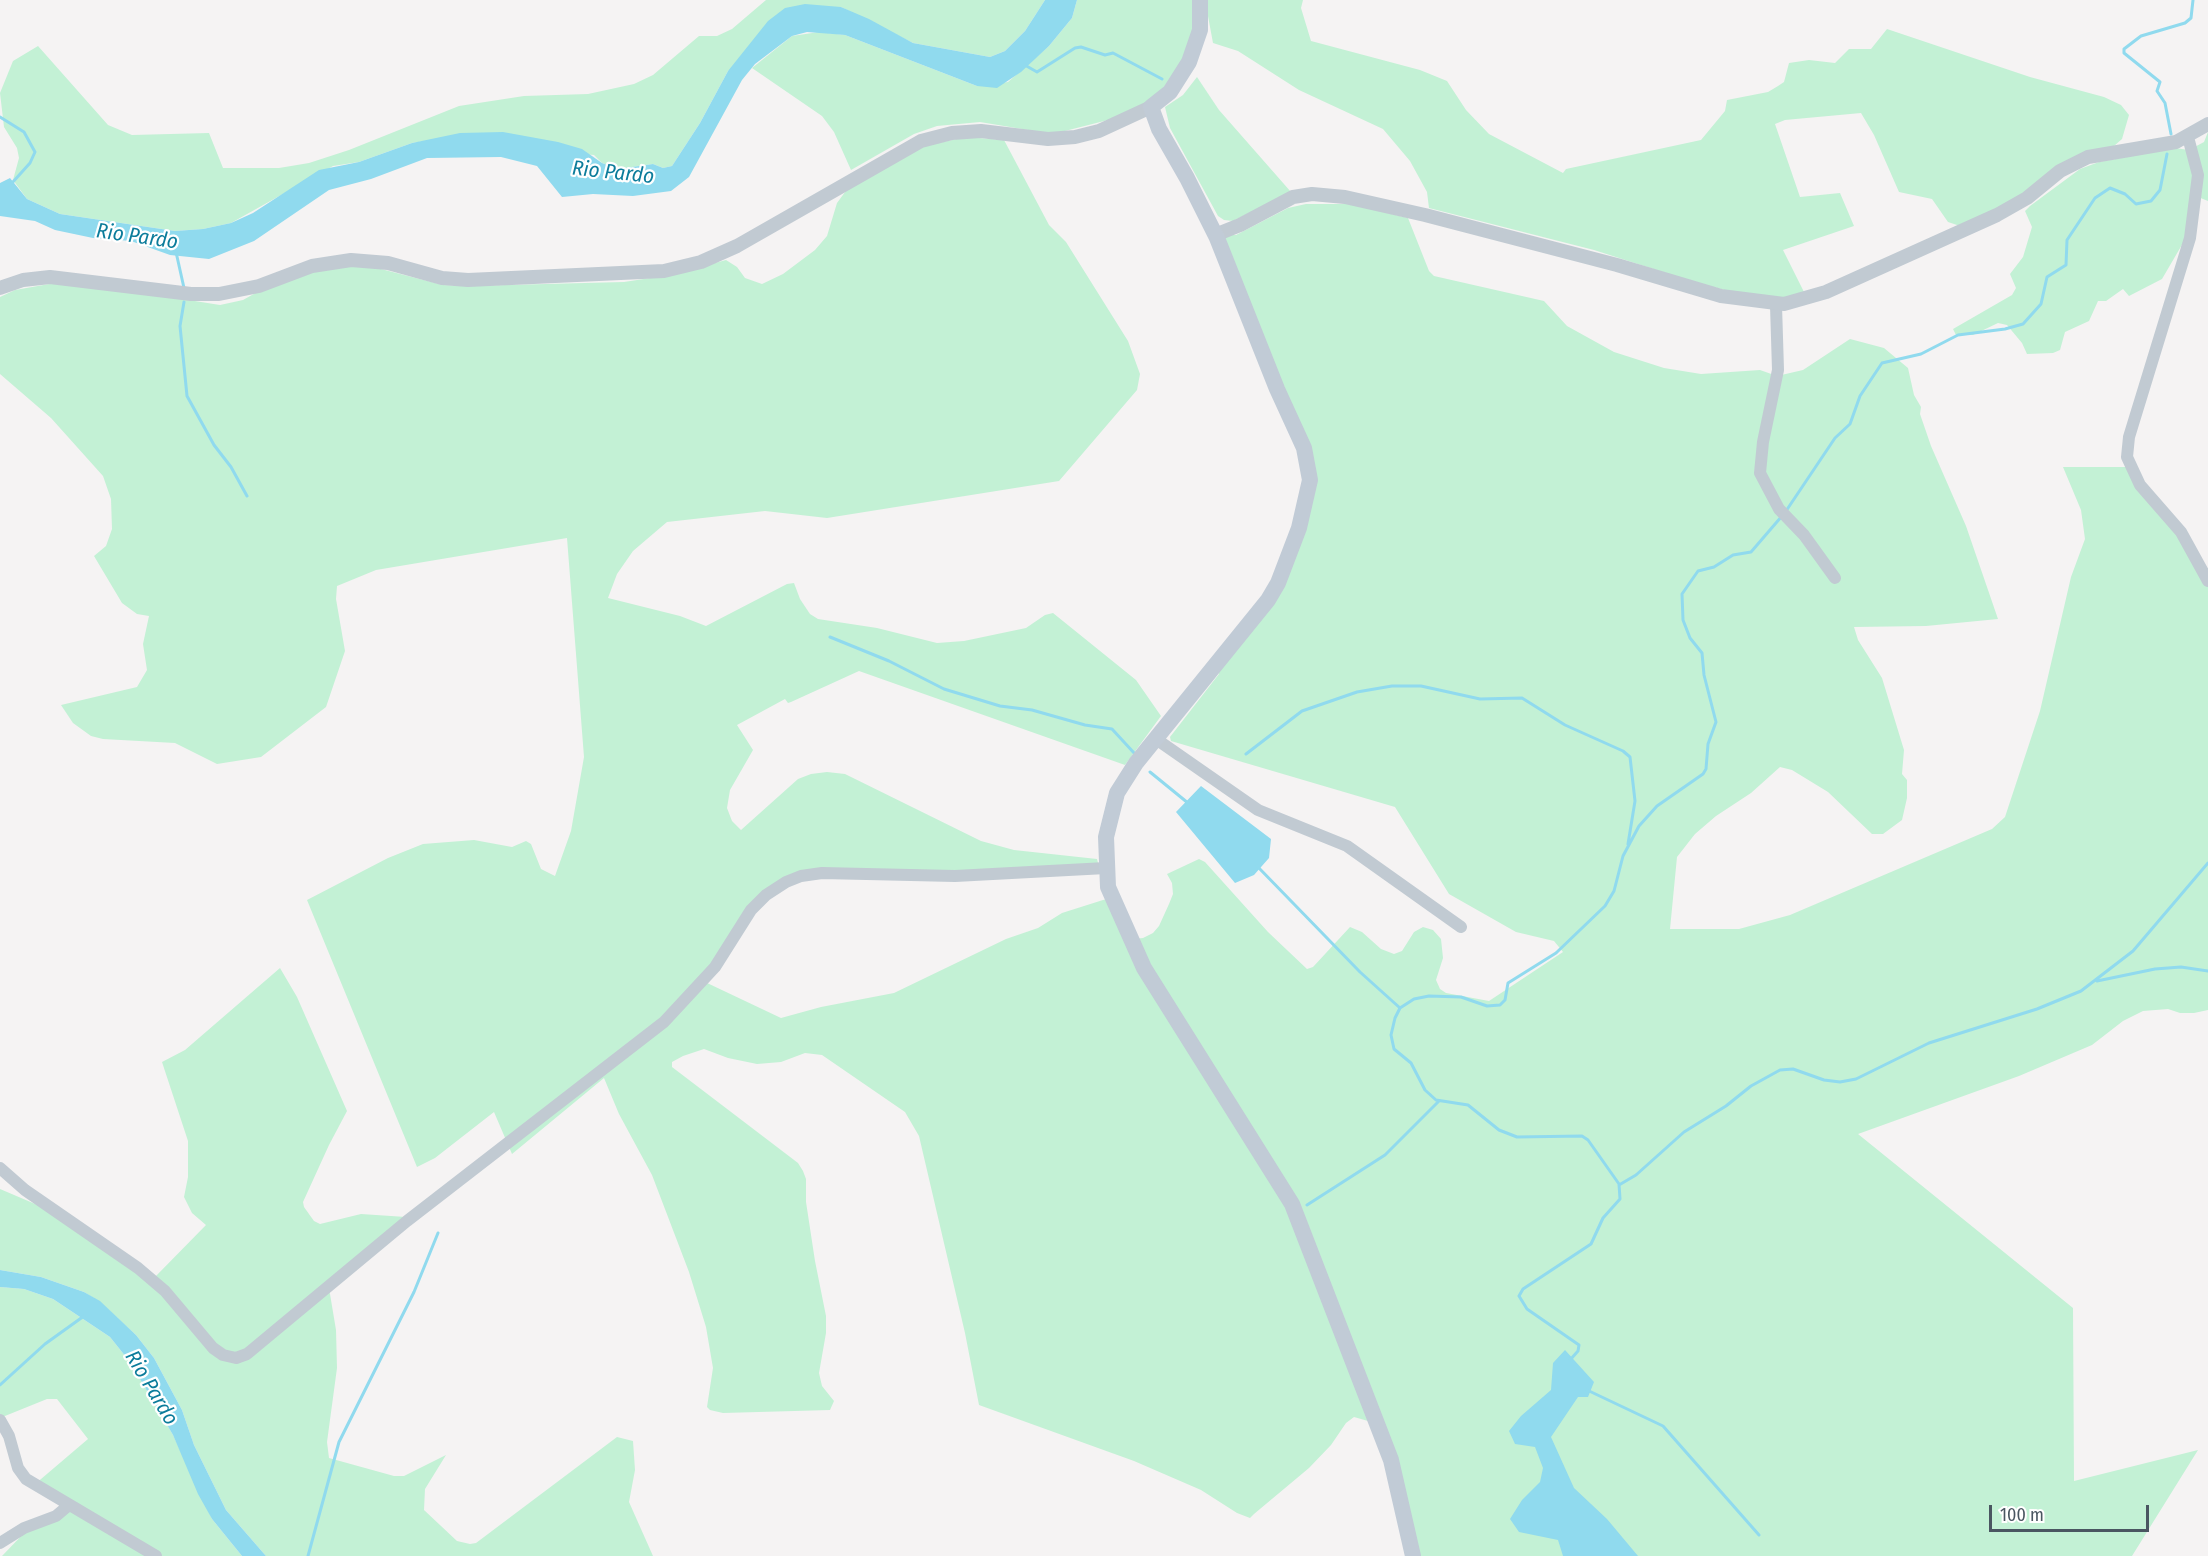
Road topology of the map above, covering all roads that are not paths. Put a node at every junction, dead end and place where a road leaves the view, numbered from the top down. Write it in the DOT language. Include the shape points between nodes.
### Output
graph roads {
  1 [pos="1200,0"];
  2 [pos="1151,108"];
  3 [pos="2208,124"];
  4 [pos="2188,137"];
  5 [pos="1215,235"];
  6 [pos="0,288"];
  7 [pos="1776,305"];
  8 [pos="1835,578"];
  9 [pos="2208,581"];
  10 [pos="1156,739"];
  11 [pos="1106,868"];
  12 [pos="1461,927"];
  13 [pos="0,1168"];
  14 [pos="0,1420"];
  15 [pos="69,1505"];
  16 [pos="0,1543"];
  17 [pos="156,1556"];
  18 [pos="1413,1556"];
  1 -- 2 [label="main road" via="1200,30 1189,62 1170,92"];
  2 -- 5 [label="main road"];
  2 -- 6 [label="street" via="1108,128 1075,137 1042,138 981,131 921,141 737,246 701,262 664,271 468,280 442,278 382,262 351,260 312,266 253,288 219,294 50,277"];
  3 -- 4 [label="street"];
  4 -- 7 [label="street" via="2088,157 2060,171 2027,198 1997,215 1826,292"];
  4 -- 9 [label="street" via="2198,175 2190,238 2129,437 2127,458 2140,485 2181,531"];
  5 -- 7 [label="street" via="1293,197 1346,197 1606,262 1721,296"];
  5 -- 10 [label="main road" via="1304,447 1310,480 1302,518 1274,590"];
  7 -- 8 [label="street" via="1778,370 1760,465 1762,480 1779,509 1804,535"];
  10 -- 11 [label="main road" via="1123,781 1112,805"];
  10 -- 12 [label="street" via="1258,810 1347,846"];
  11 -- 13 [label="street" via="955,876 822,873 786,882 751,910 715,967 664,1022 398,1228 247,1354 236,1358 213,1348 165,1292 138,1268 25,1190"];
  11 -- 18 [label="main road" via="1108,887 1144,968 1273,1172 1299,1220 1391,1460"];
  14 -- 15 [label="street" via="21,1474"];
  15 -- 16 [label="street"];
  15 -- 17 [label="street"];
}
